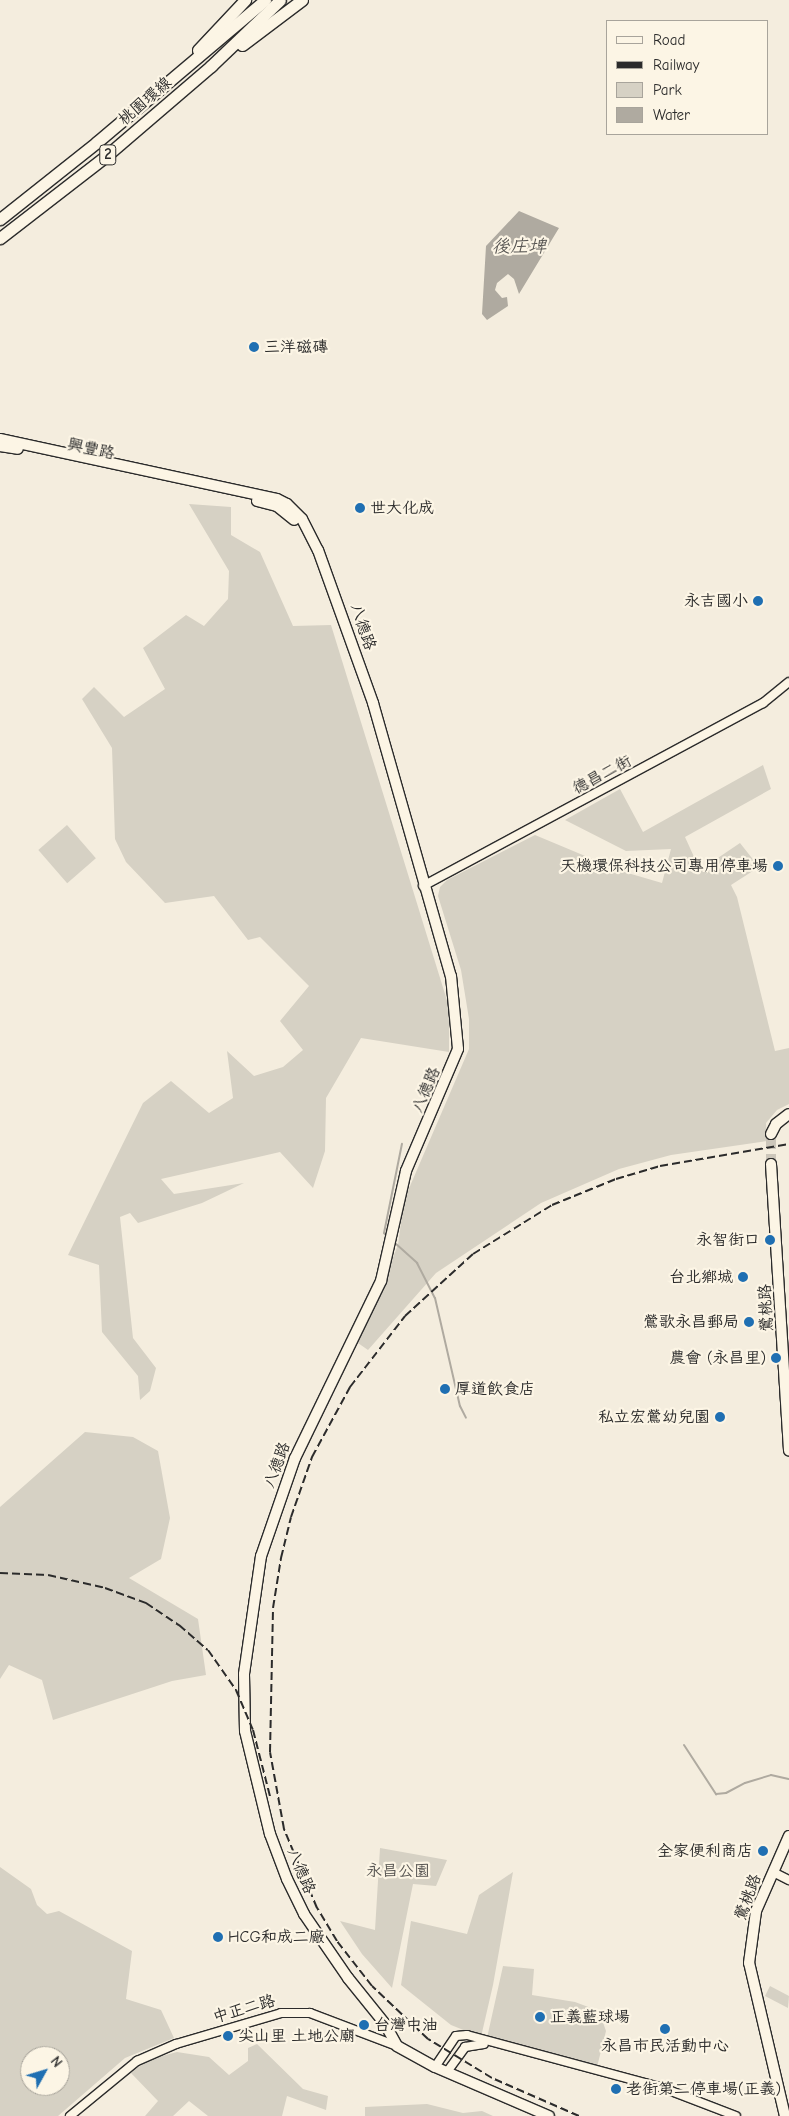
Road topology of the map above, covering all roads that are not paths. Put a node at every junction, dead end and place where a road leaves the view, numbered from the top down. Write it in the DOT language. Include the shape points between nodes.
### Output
graph roads {
  1 [pos="245,0"];
  2 [pos="264,0"];
  3 [pos="280,0"];
  4 [pos="297,0"];
  5 [pos="302,0"];
  6 [pos="283,14"];
  7 [pos="211,66"];
  8 [pos="181,68"];
  9 [pos="0,219"];
  10 [pos="0,238"];
  11 [pos="0,438"];
  12 [pos="0,446"];
  13 [pos="172,479"];
  14 [pos="789,682"];
  15 [pos="423,886"];
  16 [pos="789,1114"];
  17 [pos="771,1134"];
  18 [pos="770,1164"];
  19 [pos="789,1450"];
  20 [pos="789,1836"];
  21 [pos="774,1872"];
  22 [pos="789,1880"];
  23 [pos="494,2044"];
  24 [pos="397,2046"];
  25 [pos="435,2067"];
  26 [pos="447,2072"];
  27 [pos="70,2116"];
  28 [pos="550,2116"];
  29 [pos="736,2116"];
  30 [pos="785,2116"];
  1 -- 8 [label="highway"];
  2 -- 8 [label="highway, 桃園環線 / 2" via="224,37"];
  3 -- 7 [label="highway, 桃園環線 / 2"];
  4 -- 6 [label="highway"];
  5 -- 6 [label="highway"];
  6 -- 7 [label="highway"];
  7 -- 10 [label="highway, 桃園環線 / 2" via="106,156"];
  8 -- 9 [label="highway, 桃園環線 / 2" via="98,142"];
  11 -- 13 [label="main road, 興豐路"];
  12 -- 13 [label="main road, 興豐路"];
  13 -- 15 [label="main road, 八德路" via="277,499 295,510 318,550 370,704"];
  14 -- 15 [label="street, 德昌二街" via="763,703"];
  15 -- 24 [label="main road, 八德路" via="451,976 458,1050 406,1171 381,1281 294,1458 261,1556 244,1674 249,1748 270,1834 287,1879 304,1914 348,1978 385,2024"];
  16 -- 17 [label="main road" via="776,1124"];
  18 -- 19 [label="main road, 鶯桃路"];
  20 -- 21 [label="main road, 鶯桃路"];
  21 -- 22 [label="street"];
  21 -- 30 [label="main road, 鶯桃路" via="756,1911 749,1963"];
  23 -- 25 [label="street" via="467,2035 456,2036"];
  23 -- 26 [label="street" via="465,2047"];
  23 -- 29 [label="street" via="663,2088"];
  24 -- 25 [label="main road, 中正二路"];
  24 -- 27 [label="street, 中正二路" via="310,2013 281,2013 176,2044 137,2061"];
  25 -- 26 [label="main road, 中正二路"];
  26 -- 28 [label="main road, 中正二路"];
}
